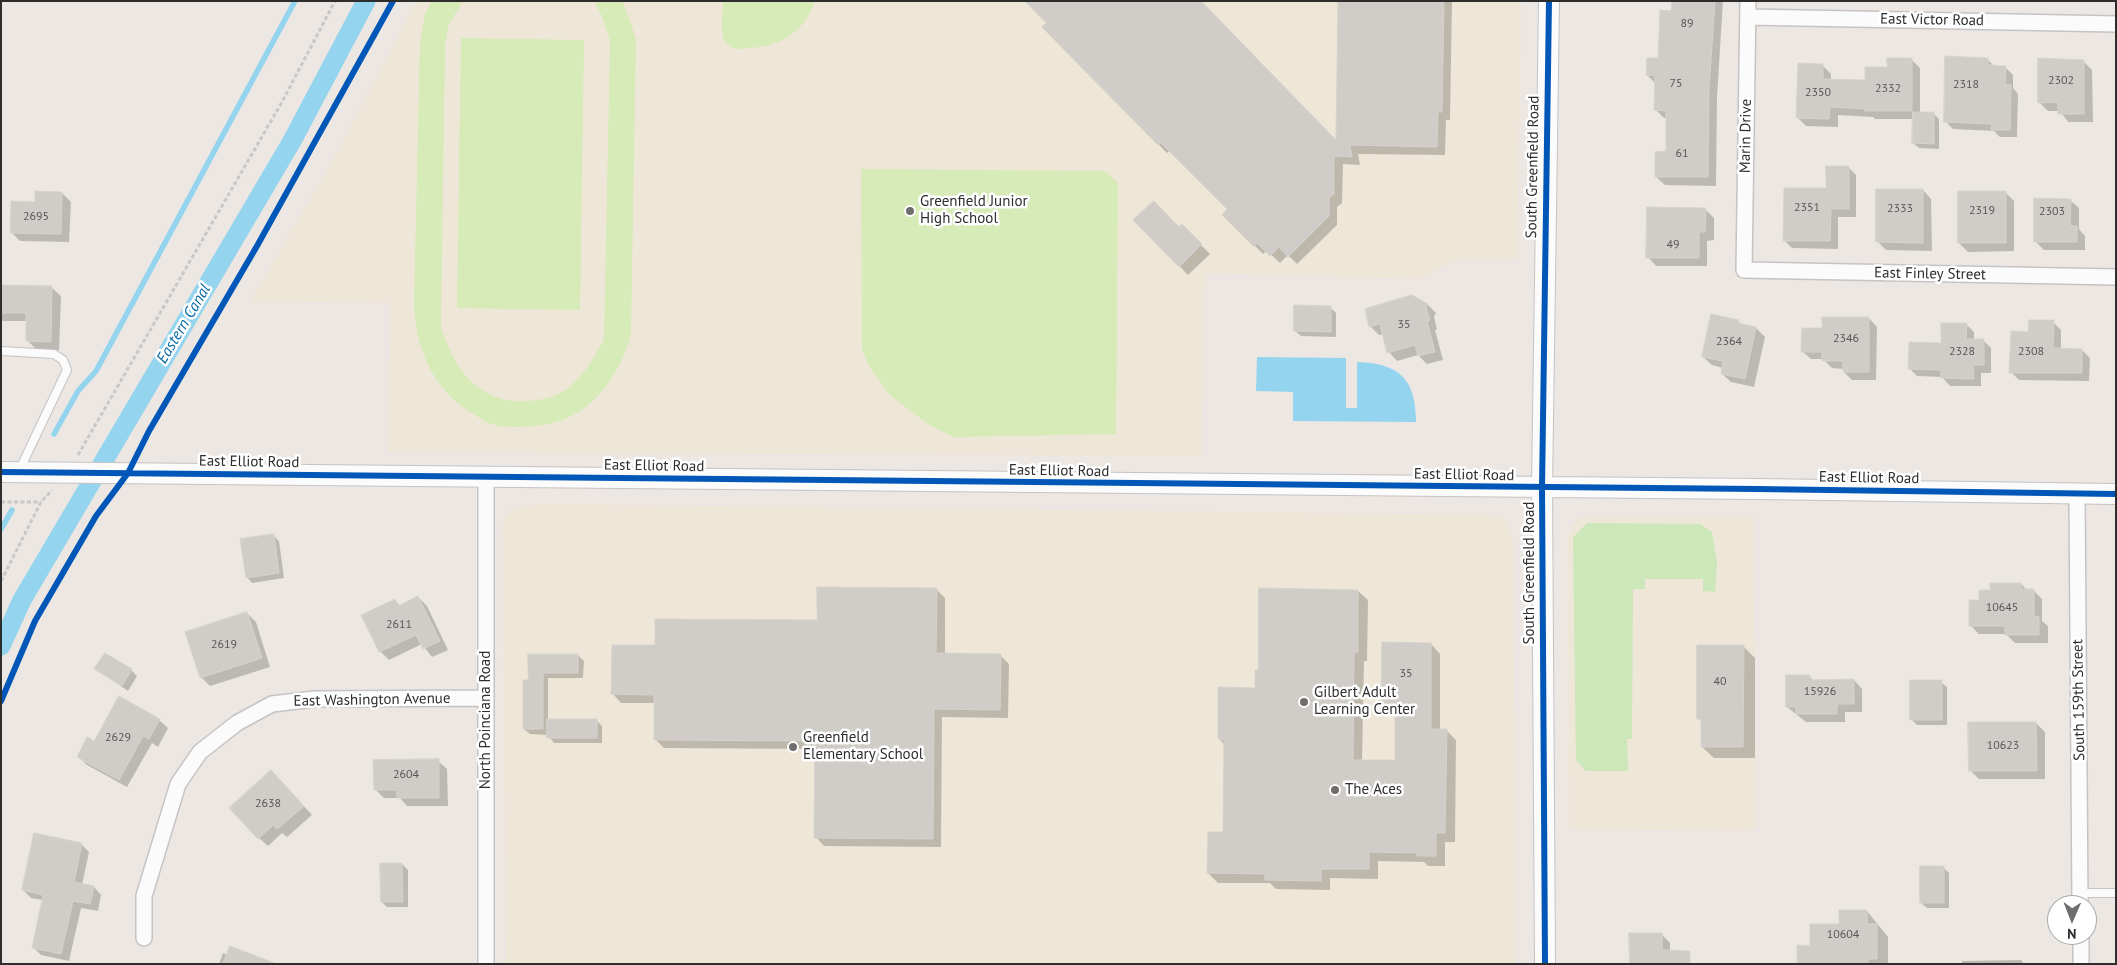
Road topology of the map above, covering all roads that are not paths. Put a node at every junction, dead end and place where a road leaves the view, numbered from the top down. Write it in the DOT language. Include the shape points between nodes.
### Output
graph roads {
  1 [pos="1549,1"];
  2 [pos="1748,1"];
  3 [pos="1748,17"];
  4 [pos="2116,24"];
  5 [pos="1744,270"];
  6 [pos="2116,277"];
  7 [pos="1,351"];
  8 [pos="10,472"];
  9 [pos="486,477"];
  10 [pos="1542,488"];
  11 [pos="2077,494"];
  12 [pos="2116,494"];
  13 [pos="486,698"];
  14 [pos="2116,893"];
  15 [pos="2080,895"];
  16 [pos="2097,896"];
  17 [pos="144,938"];
  18 [pos="2081,945"];
  19 [pos="486,964"];
  20 [pos="1545,964"];
  21 [pos="2081,964"];
  1 -- 10 [label="main road, South Greenfield Road"];
  2 -- 3 [label="street, Marin Drive"];
  3 -- 4 [label="street, East Victor Road"];
  3 -- 5 [label="street, Marin Drive"];
  5 -- 6 [label="street, East Finley Street"];
  7 -- 8 [label="lane" via="54,354 63,360 68,370"];
  8 -- 9 [label="main road, East Elliot Road"];
  9 -- 10 [label="main road, East Elliot Road"];
  9 -- 13 [label="street, North Poinciana Road"];
  10 -- 11 [label="main road, East Elliot Road"];
  10 -- 20 [label="main road, South Greenfield Road"];
  11 -- 12 [label="main road, East Elliot Road"];
  11 -- 15 [label="street, South 159th Street"];
  13 -- 17 [label="street, East Washington Avenue" via="314,699 272,704 237,723 200,752 178,784 144,896"];
  13 -- 19 [label="street, North Poinciana Road"];
  14 -- 16 [label="lane"];
  18 -- 21 [label="street"];
}
